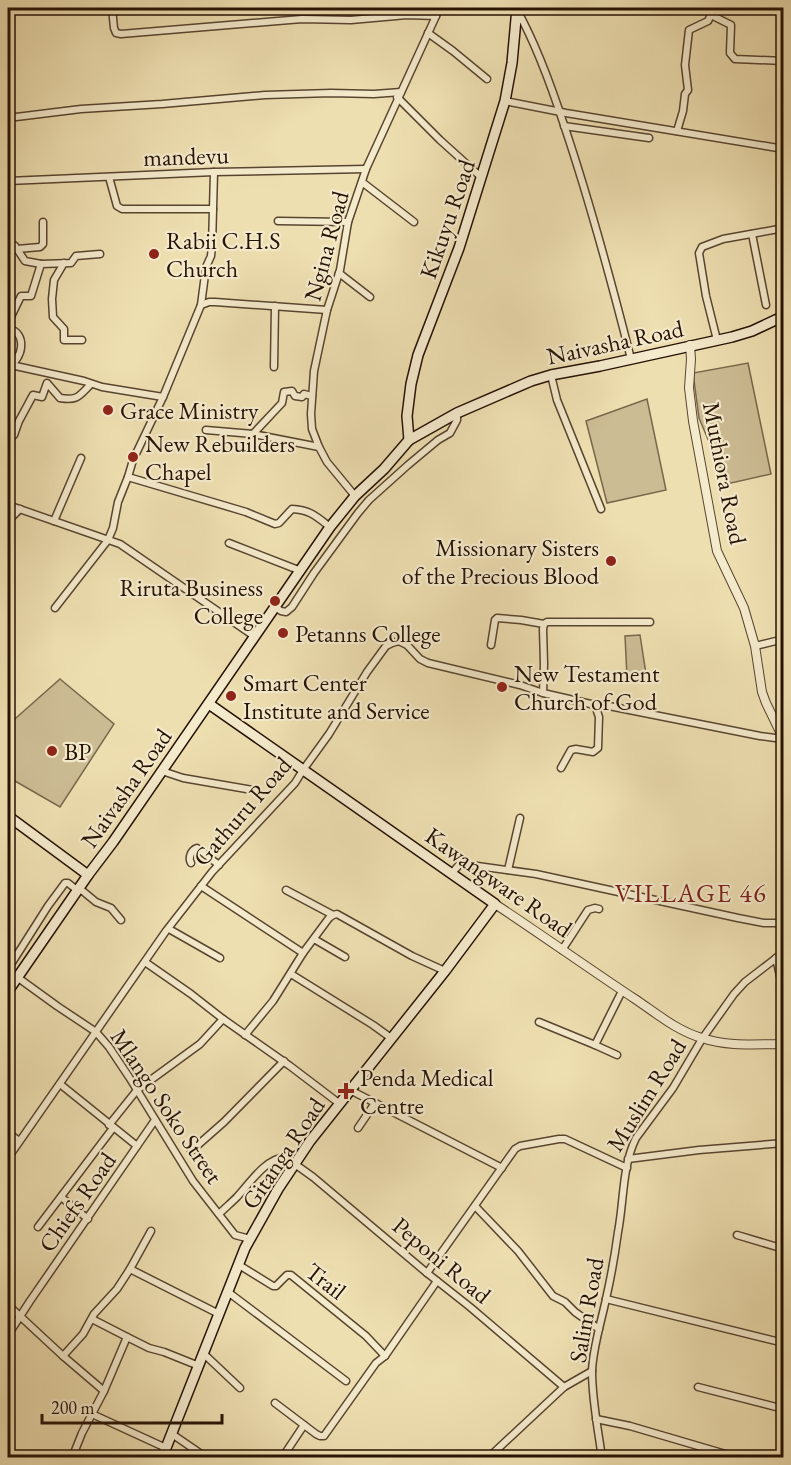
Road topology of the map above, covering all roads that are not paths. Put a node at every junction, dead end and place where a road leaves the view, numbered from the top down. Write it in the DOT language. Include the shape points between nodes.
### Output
graph roads {
  1 [pos="112,8"];
  2 [pos="437,8"];
  3 [pos="517,9"];
  4 [pos="713,11"];
  5 [pos="436,16"];
  6 [pos="428,33"];
  7 [pos="783,61"];
  8 [pos="487,79"];
  9 [pos="398,94"];
  10 [pos="505,101"];
  11 [pos="560,111"];
  12 [pos="8,118"];
  13 [pos="564,126"];
  14 [pos="677,131"];
  15 [pos="649,138"];
  16 [pos="783,148"];
  17 [pos="366,170"];
  18 [pos="214,172"];
  19 [pos="109,177"];
  20 [pos="481,177"];
  21 [pos="8,181"];
  22 [pos="362,182"];
  23 [pos="213,208"];
  24 [pos="278,221"];
  25 [pos="43,222"];
  26 [pos="348,222"];
  27 [pos="414,222"];
  28 [pos="783,228"];
  29 [pos="752,234"];
  30 [pos="8,241"];
  31 [pos="17,249"];
  32 [pos="100,254"];
  33 [pos="64,263"];
  34 [pos="41,264"];
  35 [pos="339,273"];
  36 [pos="370,297"];
  37 [pos="8,303"];
  38 [pos="17,304"];
  39 [pos="201,305"];
  40 [pos="766,305"];
  41 [pos="274,306"];
  42 [pos="327,310"];
  43 [pos="783,316"];
  44 [pos="8,323"];
  45 [pos="8,328"];
  46 [pos="82,340"];
  47 [pos="717,340"];
  48 [pos="690,345"];
  49 [pos="631,359"];
  50 [pos="9,366"];
  51 [pos="274,367"];
  52 [pos="551,375"];
  53 [pos="91,384"];
  54 [pos="312,396"];
  55 [pos="163,397"];
  56 [pos="457,413"];
  57 [pos="206,430"];
  58 [pos="253,434"];
  59 [pos="8,438"];
  60 [pos="409,440"];
  61 [pos="319,447"];
  62 [pos="81,458"];
  63 [pos="128,477"];
  64 [pos="355,496"];
  65 [pos="8,505"];
  66 [pos="20,508"];
  67 [pos="601,509"];
  68 [pos="8,521"];
  69 [pos="54,521"];
  70 [pos="330,527"];
  71 [pos="108,540"];
  72 [pos="229,543"];
  73 [pos="302,568"];
  74 [pos="314,573"];
  75 [pos="275,607"];
  76 [pos="55,608"];
  77 [pos="650,622"];
  78 [pos="544,624"];
  79 [pos="254,636"];
  80 [pos="783,639"];
  81 [pos="491,645"];
  82 [pos="755,646"];
  83 [pos="543,693"];
  84 [pos="209,704"];
  85 [pos="595,705"];
  86 [pos="783,739"];
  87 [pos="561,768"];
  88 [pos="303,770"];
  89 [pos="162,771"];
  90 [pos="258,791"];
  91 [pos="8,816"];
  92 [pos="520,818"];
  93 [pos="191,863"];
  94 [pos="219,865"];
  95 [pos="508,870"];
  96 [pos="452,873"];
  97 [pos="88,875"];
  98 [pos="201,886"];
  99 [pos="78,889"];
  100 [pos="286,890"];
  101 [pos="495,904"];
  102 [pos="48,906"];
  103 [pos="599,909"];
  104 [pos="62,912"];
  105 [pos="333,915"];
  106 [pos="39,920"];
  107 [pos="121,920"];
  108 [pos="783,923"];
  109 [pos="51,927"];
  110 [pos="169,929"];
  111 [pos="314,939"];
  112 [pos="562,950"];
  113 [pos="783,952"];
  114 [pos="303,953"];
  115 [pos="16,956"];
  116 [pos="345,957"];
  117 [pos="220,958"];
  118 [pos="776,958"];
  119 [pos="10,961"];
  120 [pos="27,962"];
  121 [pos="145,962"];
  122 [pos="8,969"];
  123 [pos="445,971"];
  124 [pos="291,974"];
  125 [pos="11,983"];
  126 [pos="622,991"];
  127 [pos="783,994"];
  128 [pos="223,1019"];
  129 [pos="539,1022"];
  130 [pos="96,1032"];
  131 [pos="245,1035"];
  132 [pos="391,1038"];
  133 [pos="702,1039"];
  134 [pos="783,1044"];
  135 [pos="595,1045"];
  136 [pos="617,1055"];
  137 [pos="284,1061"];
  138 [pos="60,1084"];
  139 [pos="137,1090"];
  140 [pos="350,1090"];
  141 [pos="375,1102"];
  142 [pos="340,1104"];
  143 [pos="156,1120"];
  144 [pos="111,1126"];
  145 [pos="358,1128"];
  146 [pos="8,1133"];
  147 [pos="19,1141"];
  148 [pos="783,1143"];
  149 [pos="137,1146"];
  150 [pos="191,1151"];
  151 [pos="8,1158"];
  152 [pos="628,1159"];
  153 [pos="294,1164"];
  154 [pos="502,1168"];
  155 [pos="627,1168"];
  156 [pos="61,1197"];
  157 [pos="476,1206"];
  158 [pos="219,1214"];
  159 [pos="88,1219"];
  160 [pos="38,1227"];
  161 [pos="151,1231"];
  162 [pos="737,1235"];
  163 [pos="250,1239"];
  164 [pos="783,1249"];
  165 [pos="239,1265"];
  166 [pos="130,1269"];
  167 [pos="427,1273"];
  168 [pos="437,1281"];
  169 [pos="228,1292"];
  170 [pos="606,1299"];
  171 [pos="8,1305"];
  172 [pos="219,1314"];
  173 [pos="19,1317"];
  174 [pos="92,1319"];
  175 [pos="599,1329"];
  176 [pos="8,1335"];
  177 [pos="127,1337"];
  178 [pos="783,1343"];
  179 [pos="204,1354"];
  180 [pos="63,1356"];
  181 [pos="386,1356"];
  182 [pos="199,1366"];
  183 [pos="592,1371"];
  184 [pos="346,1381"];
  185 [pos="564,1387"];
  186 [pos="698,1387"];
  187 [pos="240,1388"];
  188 [pos="104,1390"];
  189 [pos="275,1403"];
  190 [pos="783,1409"];
  191 [pos="92,1414"];
  192 [pos="596,1419"];
  193 [pos="304,1425"];
  194 [pos="172,1434"];
  195 [pos="166,1448"];
  196 [pos="72,1458"];
  197 [pos="162,1458"];
  198 [pos="207,1458"];
  199 [pos="282,1458"];
  200 [pos="488,1458"];
  201 [pos="602,1458"];
  202 [pos="739,1458"];
  1 -- 5 [label="street" via="114,28 121,34 302,19"];
  2 -- 5 [label="street, Ngina Road"];
  3 -- 10 [label="main road, Kikuyu Road"];
  3 -- 11 [label="street"];
  4 -- 7 [label="street" via="730,25 730,54 735,59"];
  4 -- 14 [label="street" via="708,21 689,30 685,65 688,90"];
  5 -- 6 [label="street, Ngina Road"];
  6 -- 8 [label="street"];
  6 -- 9 [label="street, Ngina Road"];
  9 -- 12 [label="street" via="265,95"];
  9 -- 17 [label="street, Ngina Road"];
  9 -- 20 [label="street"];
  10 -- 11 [label="street"];
  10 -- 20 [label="main road, Kikuyu Road"];
  11 -- 13 [label="street"];
  11 -- 14 [label="street"];
  13 -- 15 [label="street"];
  13 -- 49 [label="street" via="588,198"];
  14 -- 16 [label="street"];
  17 -- 18 [label="street, mandevu"];
  17 -- 22 [label="street, Ngina Road"];
  18 -- 19 [label="street, mandevu"];
  18 -- 23 [label="street"];
  19 -- 21 [label="street, mandevu"];
  19 -- 23 [label="street" via="117,206 122,209"];
  20 -- 60 [label="main road, Kikuyu Road" via="418,355 407,416"];
  22 -- 26 [label="street, Ngina Road"];
  22 -- 27 [label="street"];
  23 -- 39 [label="street" via="212,246"];
  24 -- 26 [label="street"];
  25 -- 31 [label="street" via="43,244"];
  26 -- 35 [label="street, Ngina Road"];
  28 -- 29 [label="street"];
  29 -- 40 [label="street"];
  29 -- 47 [label="street" via="723,239 700,249"];
  30 -- 31 [label="street"];
  31 -- 34 [label="street" via="25,261"];
  32 -- 33 [label="street" via="76,256 71,263"];
  33 -- 34 [label="street"];
  33 -- 46 [label="street" via="54,280 53,316 64,329 64,340"];
  34 -- 38 [label="street" via="31,296 21,296"];
  35 -- 36 [label="street"];
  35 -- 42 [label="street, Ngina Road"];
  37 -- 38 [label="street"];
  38 -- 44 [label="street"];
  39 -- 41 [label="street" via="215,302"];
  39 -- 55 [label="street"];
  41 -- 42 [label="street"];
  41 -- 51 [label="street"];
  42 -- 54 [label="street, Ngina Road"];
  43 -- 47 [label="main road, Naivasha Road" via="752,331"];
  45 -- 50 [label="street" via="20,335 21,342 19,355"];
  47 -- 48 [label="main road, Naivasha Road"];
  48 -- 49 [label="main road, Naivasha Road"];
  48 -- 82 [label="street, Muthiora Road" via="693,421 717,551 744,608"];
  49 -- 52 [label="main road, Naivasha Road"];
  50 -- 53 [label="street"];
  52 -- 56 [label="main road, Naivasha Road"];
  52 -- 67 [label="street" via="557,400"];
  53 -- 55 [label="street"];
  53 -- 59 [label="street" via="73,400 60,398 47,383 42,398 33,395 15,435"];
  54 -- 58 [label="street" via="284,392 282,403"];
  54 -- 61 [label="street, Ngina Road" via="312,429"];
  55 -- 63 [label="street"];
  56 -- 60 [label="main road, Naivasha Road"];
  56 -- 74 [label="street" via="450,432 369,500"];
  57 -- 58 [label="street"];
  58 -- 61 [label="street"];
  60 -- 64 [label="main road, Naivasha Road"];
  61 -- 64 [label="street, Ngina Road"];
  62 -- 69 [label="street"];
  63 -- 70 [label="street" via="275,524 292,509 306,510"];
  63 -- 71 [label="street"];
  64 -- 70 [label="main road, Naivasha Road"];
  65 -- 66 [label="street"];
  66 -- 68 [label="street"];
  66 -- 69 [label="street"];
  69 -- 71 [label="street"];
  70 -- 73 [label="main road, Naivasha Road"];
  71 -- 76 [label="street"];
  71 -- 79 [label="street" via="120,544"];
  72 -- 73 [label="street"];
  73 -- 74 [label="street"];
  73 -- 75 [label="main road, Naivasha Road"];
  74 -- 75 [label="street" via="292,607 286,612"];
  75 -- 79 [label="main road, Naivasha Road"];
  77 -- 78 [label="street"];
  78 -- 81 [label="street" via="497,618"];
  78 -- 83 [label="street"];
  79 -- 84 [label="main road, Naivasha Road"];
  80 -- 82 [label="street"];
  82 -- 86 [label="street, Muthiora Road" via="762,692"];
  83 -- 85 [label="street, Gathuru Road"];
  83 -- 88 [label="street, Gathuru Road" via="428,663 407,645 392,643 367,672"];
  84 -- 88 [label="main road, Kawangware Road"];
  84 -- 89 [label="main road, Naivasha Road"];
  85 -- 86 [label="street, Gathuru Road"];
  85 -- 87 [label="street" via="599,717 598,748 593,752 571,750"];
  88 -- 94 [label="street, Gathuru Road" via="285,795"];
  88 -- 96 [label="main road, Kawangware Road"];
  89 -- 90 [label="street"];
  89 -- 97 [label="main road, Naivasha Road"];
  91 -- 97 [label="main road"];
  92 -- 95 [label="street"];
  93 -- 94 [label="street" via="190,856 197,848"];
  94 -- 98 [label="street, Gathuru Road"];
  95 -- 96 [label="street" via="463,864"];
  95 -- 108 [label="street" via="738,918"];
  96 -- 101 [label="main road, Kawangware Road"];
  97 -- 99 [label="main road, Naivasha Road"];
  98 -- 110 [label="street, Gathuru Road"];
  98 -- 114 [label="street"];
  99 -- 102 [label="street" via="65,883"];
  99 -- 104 [label="main road, Naivasha Road"];
  99 -- 107 [label="street" via="111,908"];
  100 -- 105 [label="street"];
  101 -- 112 [label="street, Kawangware Road"];
  101 -- 123 [label="main road, Gitanga Road"];
  102 -- 104 [label="street"];
  102 -- 106 [label="street"];
  103 -- 112 [label="street" via="588,910"];
  104 -- 109 [label="main road, Naivasha Road"];
  105 -- 111 [label="street"];
  105 -- 123 [label="street"];
  106 -- 109 [label="street"];
  106 -- 115 [label="street"];
  109 -- 120 [label="main road, Naivasha Road"];
  110 -- 117 [label="street"];
  110 -- 121 [label="street, Gathuru Road"];
  111 -- 114 [label="street"];
  111 -- 116 [label="street"];
  112 -- 126 [label="street, Kawangware Road"];
  113 -- 118 [label="street, Muslim Road"];
  114 -- 124 [label="street"];
  115 -- 119 [label="street"];
  115 -- 120 [label="street"];
  118 -- 127 [label="street"];
  118 -- 133 [label="street, Muslim Road" via="738,990"];
  119 -- 122 [label="street"];
  120 -- 125 [label="main road, Naivasha Road"];
  121 -- 128 [label="street"];
  121 -- 130 [label="street, Gathuru Road"];
  123 -- 132 [label="main road, Gitanga Road"];
  124 -- 131 [label="street"];
  124 -- 132 [label="street"];
  125 -- 130 [label="street, Mlango Soko Street" via="57,1006"];
  126 -- 133 [label="street, Kawangware Road"];
  126 -- 135 [label="street"];
  128 -- 131 [label="street"];
  128 -- 139 [label="street" via="200,1044"];
  129 -- 135 [label="street"];
  130 -- 138 [label="street, Gathuru Road"];
  130 -- 139 [label="street, Mlango Soko Street"];
  131 -- 137 [label="street"];
  132 -- 140 [label="main road, Gitanga Road"];
  133 -- 134 [label="street, Kawangware Road"];
  133 -- 152 [label="street, Muslim Road" via="636,1138"];
  135 -- 136 [label="street"];
  137 -- 142 [label="street"];
  137 -- 150 [label="street"];
  138 -- 144 [label="street"];
  138 -- 147 [label="street, Gathuru Road"];
  139 -- 143 [label="street, Mlango Soko Street"];
  139 -- 144 [label="street"];
  140 -- 141 [label="street"];
  140 -- 142 [label="main road, Gitanga Road"];
  141 -- 145 [label="street"];
  141 -- 154 [label="street"];
  142 -- 153 [label="main road, Gitanga Road"];
  143 -- 149 [label="street, Chiefs Road"];
  143 -- 158 [label="street, Mlango Soko Street" via="193,1181"];
  144 -- 149 [label="street"];
  144 -- 156 [label="street"];
  146 -- 147 [label="street"];
  147 -- 151 [label="street, Gathuru Road"];
  148 -- 152 [label="street"];
  149 -- 159 [label="street, Chiefs Road"];
  152 -- 155 [label="street, Muslim Road"];
  153 -- 158 [label="street" via="285,1157 273,1162"];
  153 -- 163 [label="main road, Gitanga Road"];
  153 -- 167 [label="street, Peponi Road"];
  154 -- 155 [label="street, Muslim Road" via="520,1146 559,1139"];
  154 -- 157 [label="street, Muslim Road"];
  155 -- 170 [label="street, Salim Road"];
  156 -- 159 [label="street"];
  156 -- 160 [label="street"];
  157 -- 167 [label="street, Muslim Road"];
  157 -- 175 [label="street" via="553,1296"];
  158 -- 163 [label="street, Mlango Soko Street" via="235,1235"];
  159 -- 173 [label="street, Chiefs Road"];
  161 -- 166 [label="street"];
  162 -- 164 [label="street"];
  163 -- 165 [label="main road, Gitanga Road"];
  165 -- 169 [label="main road, Gitanga Road"];
  165 -- 181 [label="street, Trail" via="273,1286 291,1275"];
  166 -- 172 [label="street"];
  166 -- 174 [label="street"];
  167 -- 168 [label="street, Peponi Road"];
  168 -- 181 [label="street"];
  168 -- 185 [label="street, Peponi Road"];
  169 -- 172 [label="main road, Gitanga Road"];
  169 -- 184 [label="street"];
  170 -- 175 [label="street, Salim Road"];
  170 -- 178 [label="street"];
  171 -- 173 [label="street"];
  172 -- 179 [label="main road, Gitanga Road"];
  173 -- 176 [label="street, Chiefs Road"];
  173 -- 180 [label="street"];
  174 -- 177 [label="street"];
  174 -- 180 [label="street"];
  175 -- 183 [label="street, Salim Road"];
  177 -- 182 [label="street"];
  177 -- 188 [label="street"];
  179 -- 182 [label="main road, Gitanga Road"];
  179 -- 187 [label="street"];
  180 -- 188 [label="street"];
  181 -- 193 [label="street" via="376,1363 324,1436"];
  182 -- 194 [label="main road, Gitanga Road"];
  183 -- 185 [label="street"];
  183 -- 192 [label="street, Salim Road"];
  185 -- 200 [label="street"];
  186 -- 190 [label="street"];
  188 -- 191 [label="street"];
  189 -- 193 [label="street"];
  191 -- 195 [label="street"];
  191 -- 196 [label="street"];
  192 -- 201 [label="street, Salim Road"];
  192 -- 202 [label="street"];
  193 -- 199 [label="street"];
  194 -- 195 [label="main road, Gitanga Road"];
  194 -- 198 [label="street"];
  195 -- 197 [label="main road, Gitanga Road"];
}
